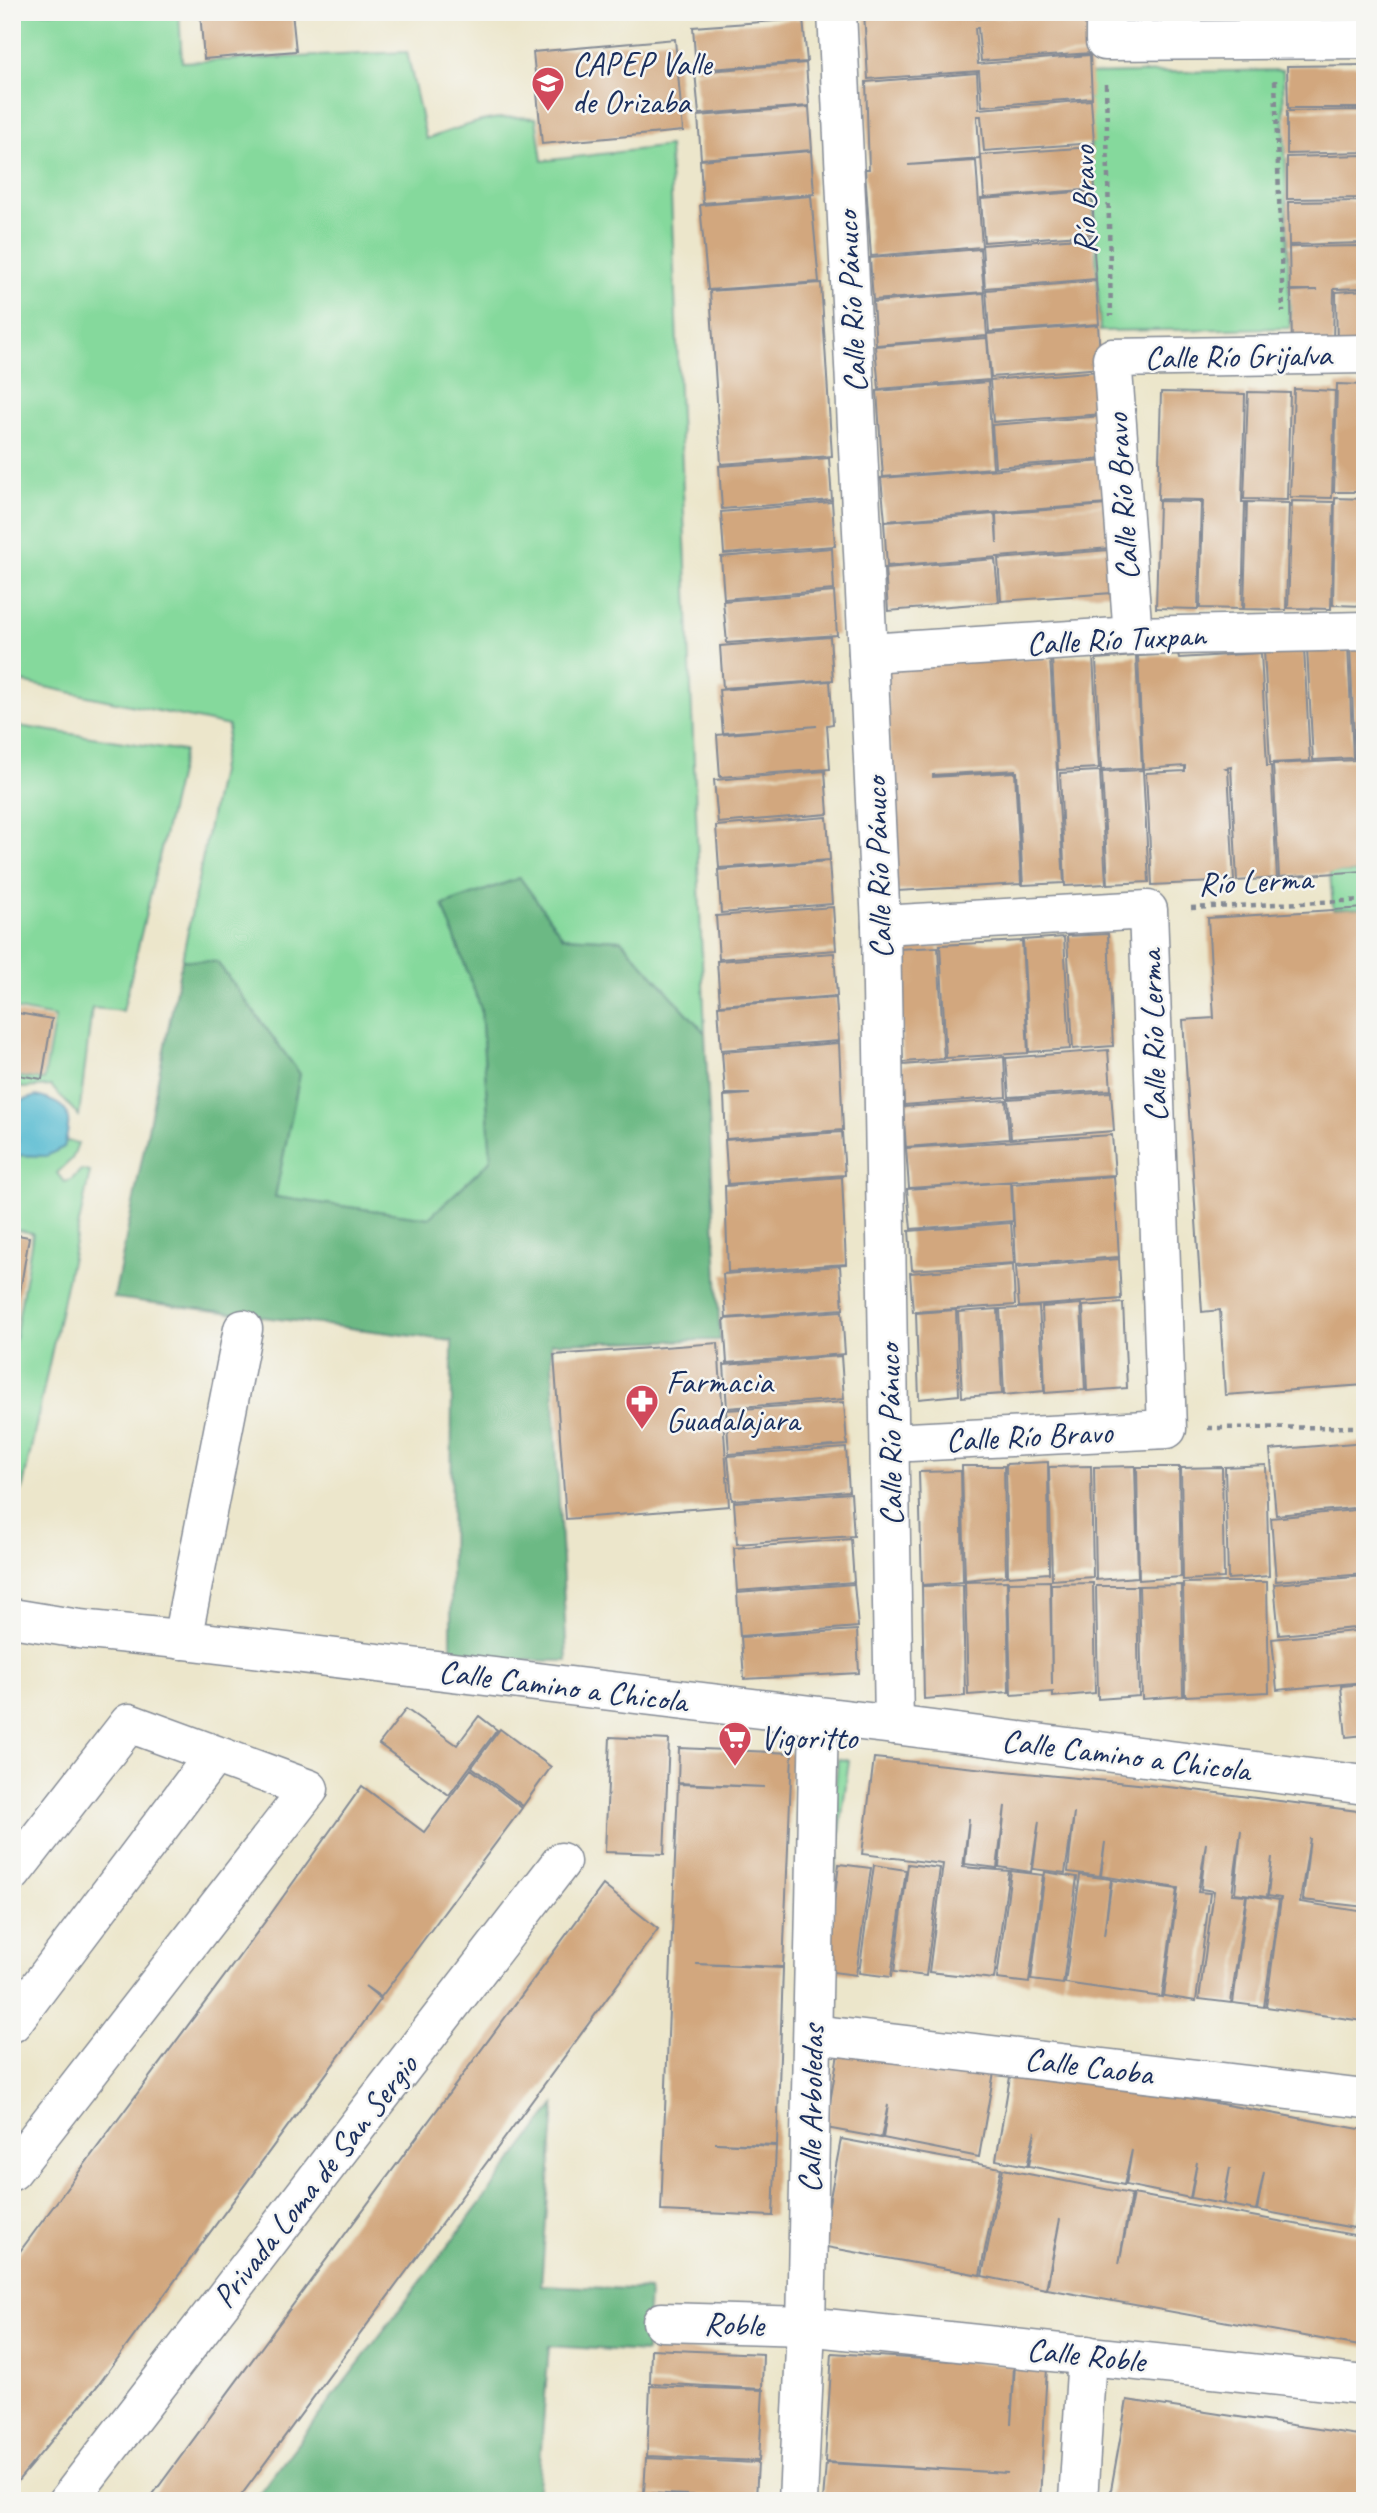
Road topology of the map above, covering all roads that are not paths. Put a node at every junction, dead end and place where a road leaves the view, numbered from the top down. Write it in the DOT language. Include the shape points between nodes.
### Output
graph roads {
  1 [pos="837,12"];
  2 [pos="1105,26"];
  3 [pos="1365,39"];
  4 [pos="1365,354"];
  5 [pos="1112,358"];
  6 [pos="1365,631"];
  7 [pos="1132,636"];
  8 [pos="868,653"];
  9 [pos="881,925"];
  10 [pos="243,1329"];
  11 [pos="1167,1429"];
  12 [pos="890,1443"];
  13 [pos="12,1618"];
  14 [pos="182,1640"];
  15 [pos="819,1717"];
  16 [pos="894,1725"];
  17 [pos="214,1755"];
  18 [pos="1365,1785"];
  19 [pos="561,1862"];
  20 [pos="12,1873"];
  21 [pos="12,2023"];
  22 [pos="813,2034"];
  23 [pos="1365,2099"];
  24 [pos="12,2171"];
  25 [pos="662,2322"];
  26 [pos="806,2326"];
  27 [pos="1087,2355"];
  28 [pos="1365,2385"];
  29 [pos="68,2501"];
  30 [pos="798,2501"];
  31 [pos="1078,2501"];
  1 -- 8 [label="street, Calle Río Pánuco"];
  2 -- 3 [label="street" via="1274,40"];
  4 -- 5 [label="street, Calle Río Grijalva"];
  5 -- 7 [label="street, Calle Río Bravo"];
  6 -- 7 [label="street, Calle Río Tuxpan"];
  7 -- 8 [label="street, Calle Río Tuxpan"];
  8 -- 9 [label="street, Calle Río Pánuco"];
  9 -- 11 [label="street, Calle Río Lerma" via="1148,910"];
  9 -- 12 [label="street, Calle Río Pánuco"];
  10 -- 14 [label="street"];
  11 -- 12 [label="street, Calle Río Bravo"];
  12 -- 16 [label="street, Calle Río Pánuco"];
  13 -- 14 [label="street, Calle Camino a Chicola"];
  14 -- 15 [label="street, Calle Camino a Chicola"];
  15 -- 16 [label="street, Calle Camino a Chicola"];
  15 -- 22 [label="street, Calle Arboledas"];
  16 -- 18 [label="street, Calle Camino a Chicola"];
  17 -- 20 [label="street" via="129,1724"];
  17 -- 21 [label="street"];
  17 -- 24 [label="street" via="309,1789"];
  19 -- 29 [label="street, Privada Loma de San Sergio"];
  22 -- 23 [label="street, Calle Caoba"];
  22 -- 26 [label="street, Calle Arboledas"];
  25 -- 26 [label="street, Roble"];
  26 -- 27 [label="street, Calle Roble"];
  26 -- 30 [label="street, Calle Arboledas"];
  27 -- 28 [label="street, Calle Roble"];
  27 -- 31 [label="street"];
}
